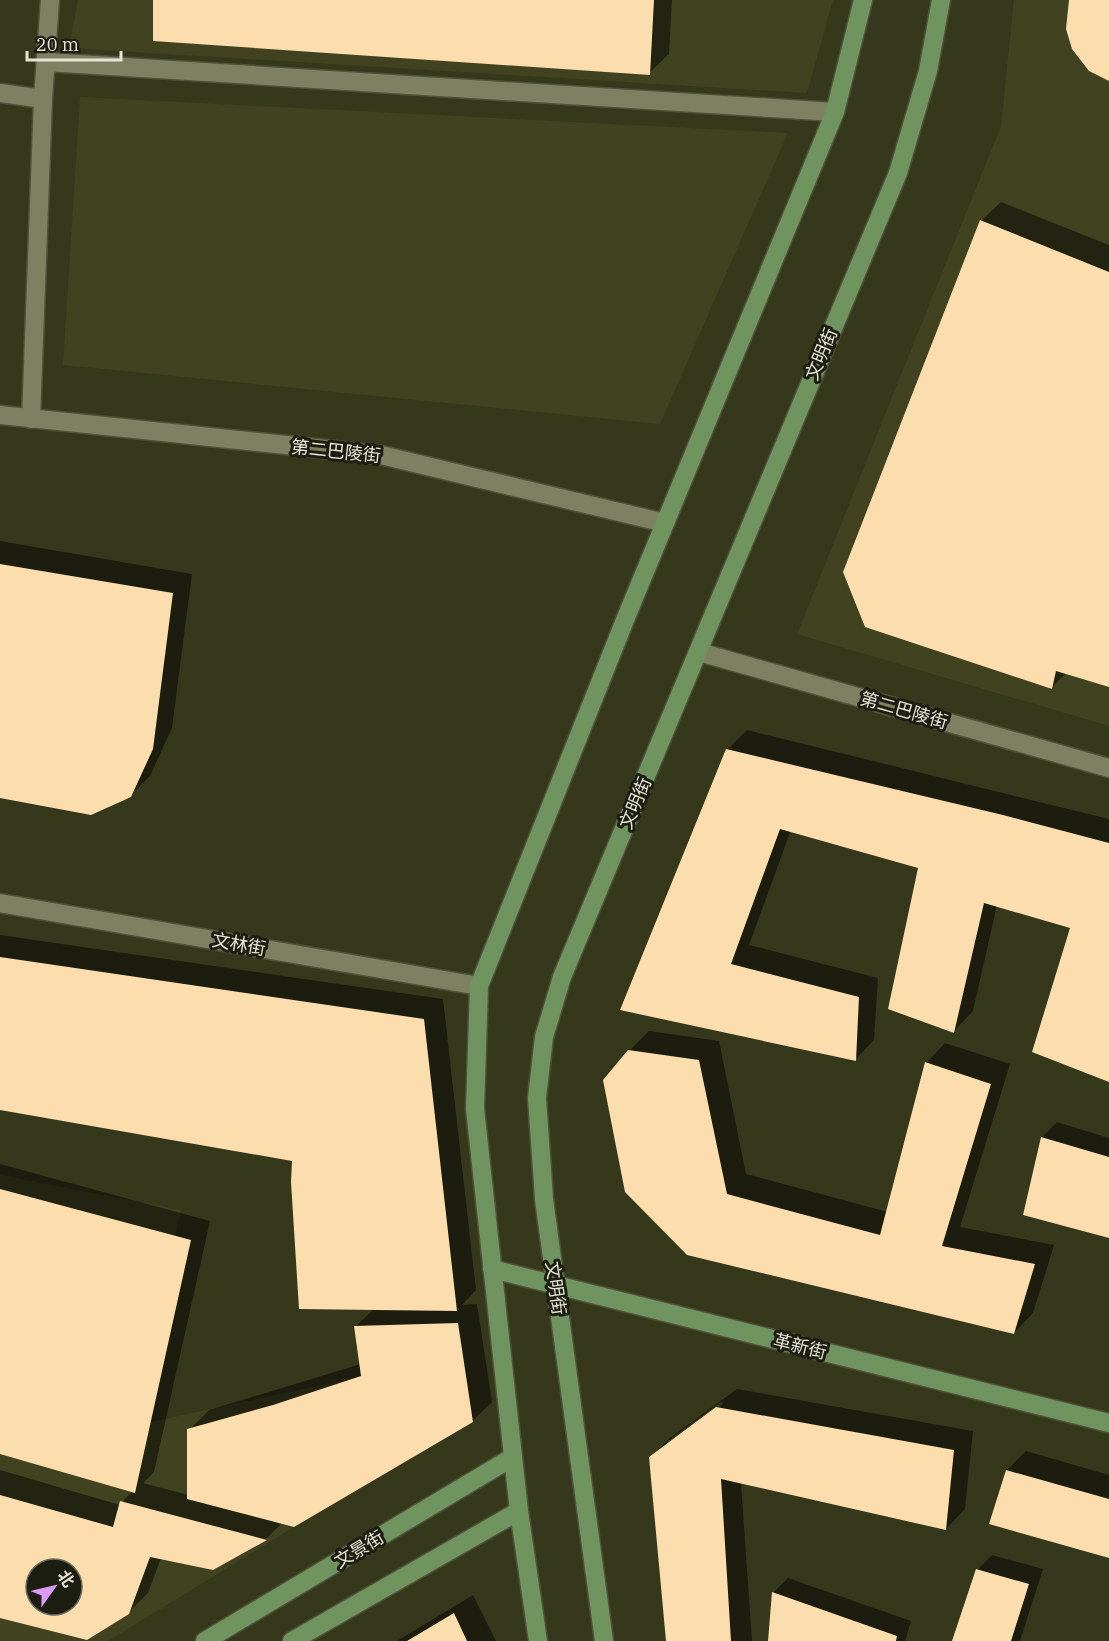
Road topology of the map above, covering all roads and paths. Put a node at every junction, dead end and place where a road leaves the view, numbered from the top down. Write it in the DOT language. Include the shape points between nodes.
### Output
graph roads {
  1 [pos="50,0"];
  2 [pos="862,0"];
  3 [pos="941,0"];
  4 [pos="46,63"];
  5 [pos="0,93"];
  6 [pos="43,99"];
  7 [pos="835,112"];
  8 [pos="0,415"];
  9 [pos="31,419"];
  10 [pos="665,523"];
  11 [pos="699,652"];
  12 [pos="1109,768"];
  13 [pos="0,903"];
  14 [pos="479,986"];
  15 [pos="492,1269"];
  16 [pos="555,1285"];
  17 [pos="1109,1423"];
  18 [pos="513,1457"];
  19 [pos="519,1511"];
  20 [pos="205,1641"];
  21 [pos="292,1641"];
  22 [pos="538,1641"];
  23 [pos="604,1641"];
  1 -- 4 [label="street"];
  2 -- 7 [label="main road"];
  3 -- 11 [label="main road, 文明街" via="928,71 898,173"];
  4 -- 6 [label="street"];
  4 -- 7 [label="street"];
  5 -- 6 [label="street"];
  6 -- 9 [label="street"];
  7 -- 10 [label="main road"];
  8 -- 9 [label="street, 第二巴陵街"];
  9 -- 10 [label="street, 第二巴陵街" via="381,454"];
  10 -- 14 [label="main road"];
  11 -- 12 [label="street, 第二巴陵街"];
  11 -- 16 [label="main road, 文明街" via="562,977 544,1037 537,1098 543,1199"];
  13 -- 14 [label="street, 文林街"];
  14 -- 15 [label="main road" via="475,1108"];
  15 -- 16 [label="main road, 革新街"];
  15 -- 18 [label="main road"];
  16 -- 17 [label="main road, 革新街"];
  16 -- 23 [label="main road, 文明街"];
  18 -- 19 [label="main road"];
  18 -- 20 [label="main road, 文景街"];
  19 -- 21 [label="main road"];
  19 -- 22 [label="main road"];
}
